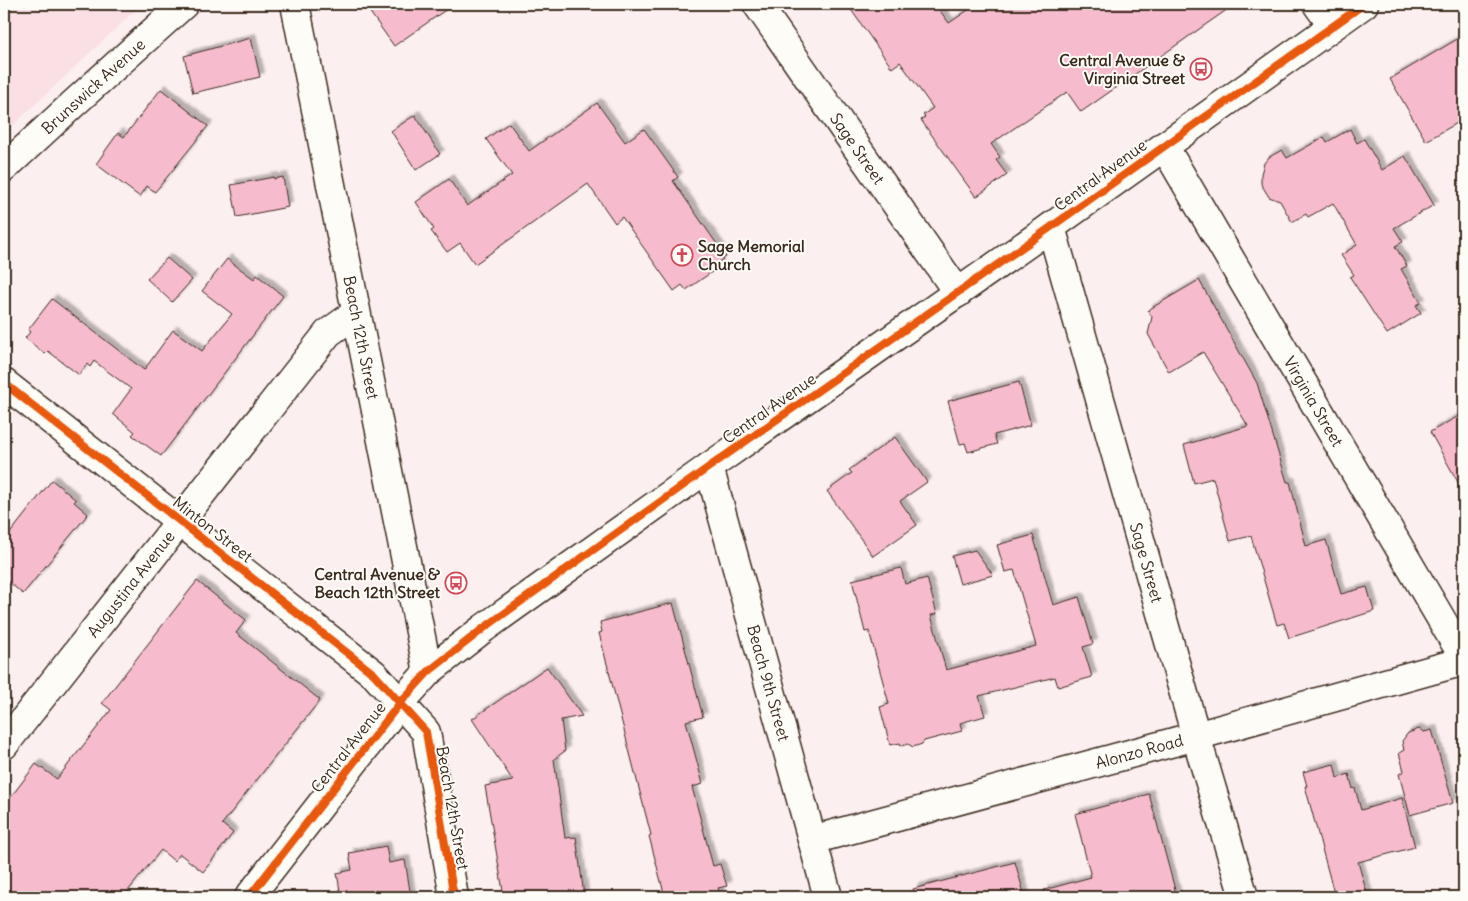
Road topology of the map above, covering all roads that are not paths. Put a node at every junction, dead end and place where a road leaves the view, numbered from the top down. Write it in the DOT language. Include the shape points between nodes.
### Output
graph roads {
  1 [pos="184,4"];
  2 [pos="295,4"];
  3 [pos="757,4"];
  4 [pos="1364,4"];
  5 [pos="1325,15"];
  6 [pos="1164,146"];
  7 [pos="4,168"];
  8 [pos="1051,227"];
  9 [pos="958,293"];
  10 [pos="356,313"];
  11 [pos="4,383"];
  12 [pos="709,467"];
  13 [pos="180,521"];
  14 [pos="1464,659"];
  15 [pos="428,672"];
  16 [pos="400,703"];
  17 [pos="1196,736"];
  18 [pos="4,745"];
  19 [pos="812,840"];
  20 [pos="249,897"];
  21 [pos="454,897"];
  22 [pos="828,897"];
  23 [pos="1244,897"];
  1 -- 7 [label="street, Brunswick Avenue"];
  2 -- 10 [label="street, Beach 12th Street"];
  3 -- 9 [label="street, Sage Street"];
  4 -- 5 [label="street, Central Avenue"];
  5 -- 6 [label="street, Central Avenue"];
  6 -- 8 [label="street, Central Avenue"];
  6 -- 14 [label="street, Virginia Street"];
  8 -- 9 [label="street, Central Avenue"];
  8 -- 17 [label="street, Sage Street"];
  9 -- 12 [label="street, Central Avenue"];
  10 -- 13 [label="street, Augustina Avenue" via="328,333"];
  10 -- 15 [label="street, Beach 12th Street"];
  11 -- 13 [label="street, Minton Street"];
  12 -- 15 [label="street, Central Avenue" via="484,628"];
  12 -- 19 [label="street, Beach 9th Street"];
  13 -- 16 [label="street, Minton Street" via="374,674"];
  13 -- 18 [label="street, Augustina Avenue"];
  14 -- 17 [label="street, Alonzo Road"];
  15 -- 16 [label="street, Central Avenue"];
  16 -- 20 [label="street, Central Avenue"];
  16 -- 21 [label="street, Beach 12th Street" via="426,732"];
  17 -- 19 [label="street, Alonzo Road"];
  17 -- 23 [label="street, Sage Street"];
  19 -- 22 [label="street, Beach 9th Street"];
}
